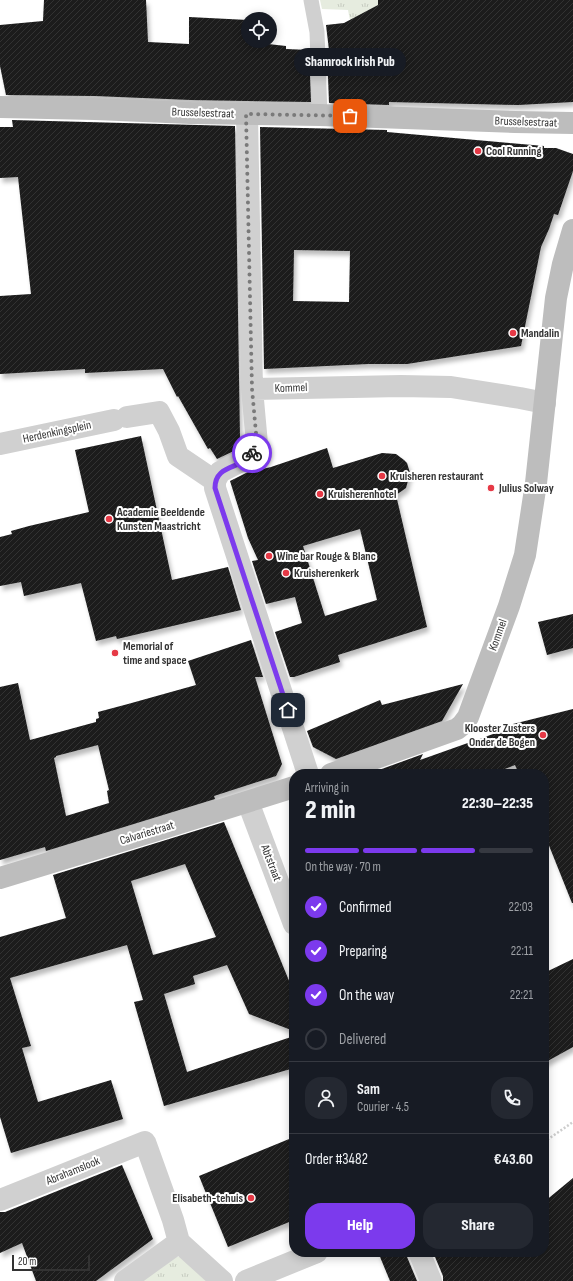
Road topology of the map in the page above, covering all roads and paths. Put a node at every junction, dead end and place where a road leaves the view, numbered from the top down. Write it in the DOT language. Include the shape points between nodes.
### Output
graph roads {
  1 [pos="311,0"];
  2 [pos="0,106"];
  3 [pos="246,114"];
  4 [pos="320,115"];
  5 [pos="573,123"];
  6 [pos="573,230"];
  7 [pos="252,389"];
  8 [pos="545,403"];
  9 [pos="0,444"];
  10 [pos="215,481"];
  11 [pos="306,769"];
  12 [pos="345,769"];
  13 [pos="289,789"];
  14 [pos="252,800"];
  15 [pos="0,878"];
  16 [pos="289,909"];
  17 [pos="573,1122"];
  18 [pos="549,1139"];
  19 [pos="0,1200"];
  20 [pos="179,1242"];
  21 [pos="305,1257"];
  22 [pos="421,1257"];
  23 [pos="125,1281"];
  24 [pos="222,1281"];
  25 [pos="246,1281"];
  26 [pos="431,1281"];
  1 -- 4 [label="lane" via="317,32"];
  2 -- 3 [label="street, Brusselsestraat"];
  3 -- 4 [label="street, Brusselsestraat"];
  3 -- 7 [label="street"];
  4 -- 5 [label="street, Brusselsestraat"];
  6 -- 8 [label="street, Kommel" via="559,281"];
  7 -- 8 [label="street, Kommel" via="450,387"];
  7 -- 10 [label="street" via="257,444 251,456 220,472"];
  8 -- 12 [label="street, Kommel" via="525,556 468,717 457,729"];
  9 -- 10 [label="street, Herdenkingsplein" via="159,412 178,456"];
  10 -- 11 [label="street" via="215,488"];
  13 -- 14 [label="street, Calvariestraat"];
  14 -- 15 [label="street, Calvariestraat"];
  14 -- 16 [label="street, Abtstraat"];
  17 -- 18 [label="path"];
  19 -- 20 [label="street, Abrahamslook" via="145,1142"];
  20 -- 23 [label="street"];
  20 -- 24 [label="street"];
  21 -- 25 [label="street"];
  22 -- 26 [label="street"];
}
